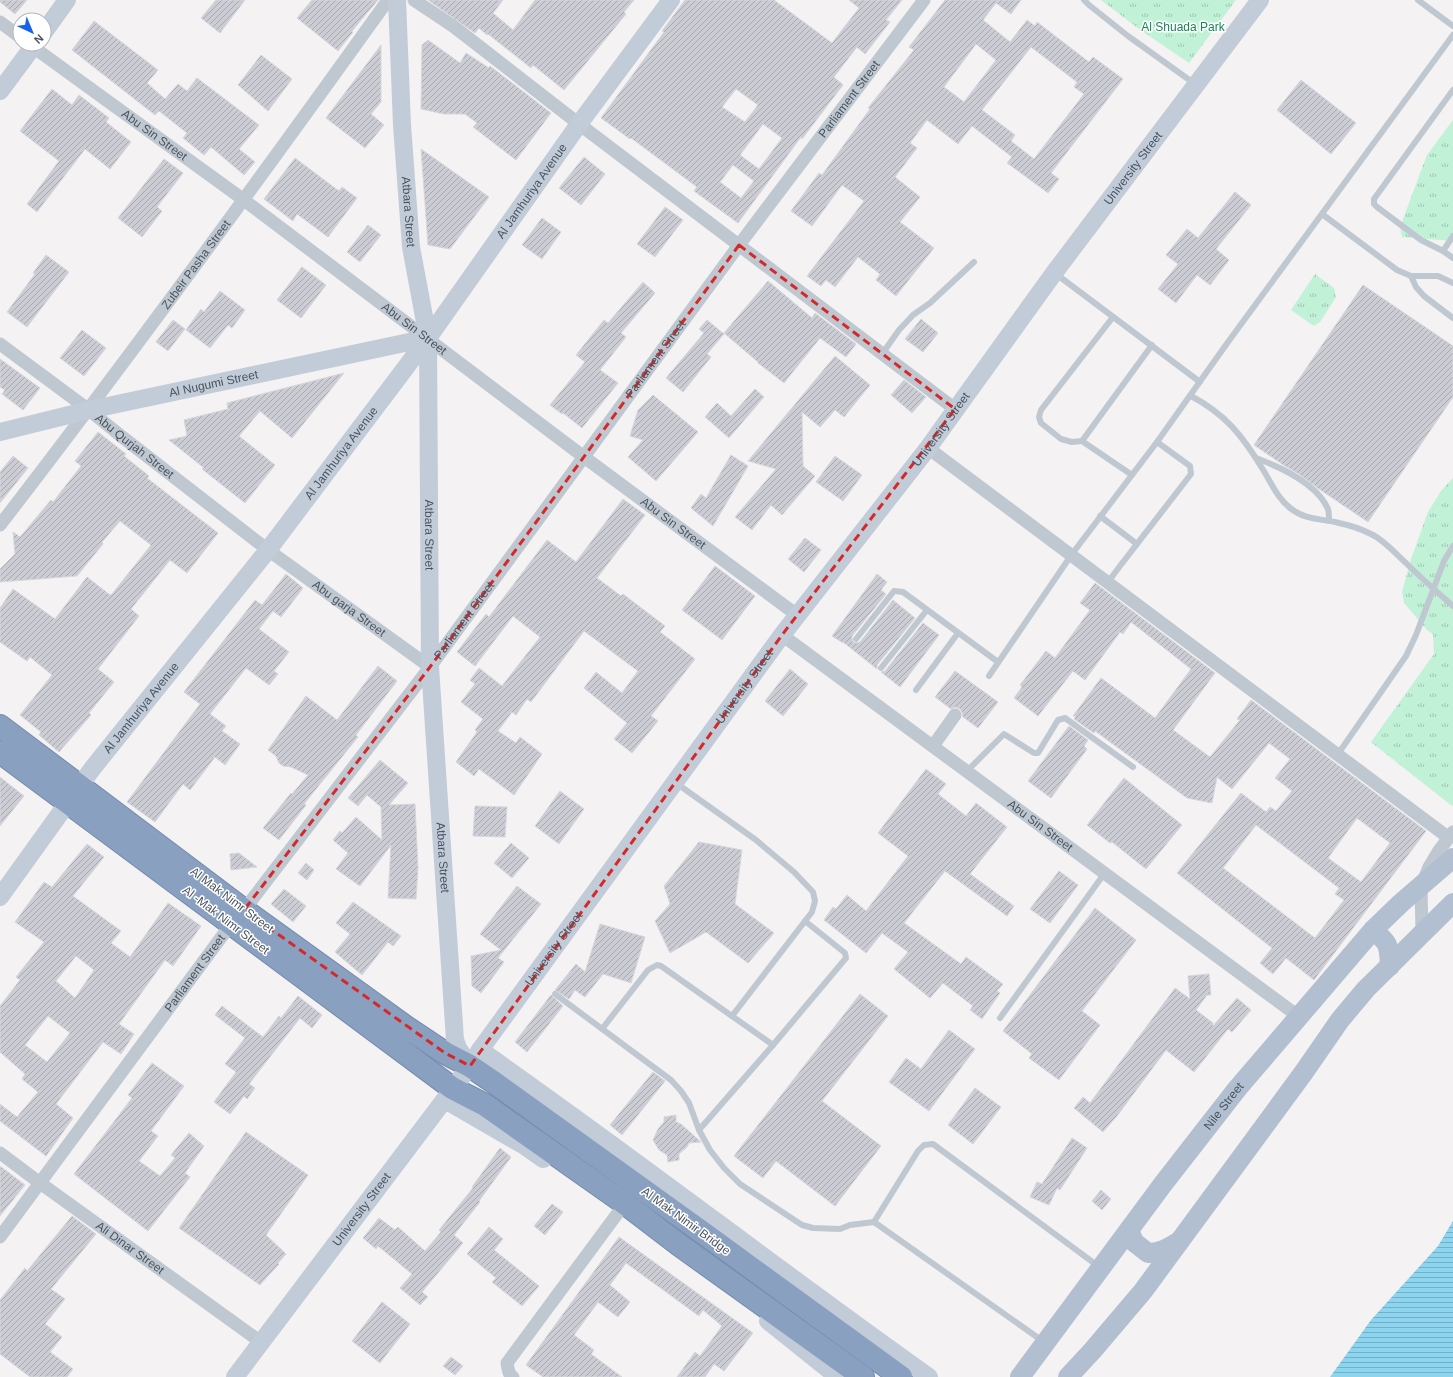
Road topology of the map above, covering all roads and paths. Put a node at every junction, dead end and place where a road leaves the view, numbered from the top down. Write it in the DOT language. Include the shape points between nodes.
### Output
graph roads {
  1 [pos="67,0"];
  2 [pos="388,0"];
  3 [pos="397,0"];
  4 [pos="414,0"];
  5 [pos="671,0"];
  6 [pos="924,0"];
  7 [pos="1084,0"];
  8 [pos="1260,0"];
  9 [pos="1418,0"];
  10 [pos="52,21"];
  11 [pos="0,22"];
  12 [pos="1453,26"];
  13 [pos="12,31"];
  14 [pos="1453,35"];
  15 [pos="24,52"];
  16 [pos="41,52"];
  17 [pos="1196,85"];
  18 [pos="1453,90"];
  19 [pos="0,91"];
  20 [pos="579,124"];
  21 [pos="244,200"];
  22 [pos="1322,214"];
  23 [pos="1453,236"];
  24 [pos="739,245"];
  25 [pos="1443,251"];
  26 [pos="1453,258"];
  27 [pos="974,262"];
  28 [pos="1054,273"];
  29 [pos="1411,276"];
  30 [pos="1453,283"];
  31 [pos="1113,316"];
  32 [pos="1453,318"];
  33 [pos="428,338"];
  34 [pos="0,344"];
  35 [pos="1152,345"];
  36 [pos="882,354"];
  37 [pos="1200,382"];
  38 [pos="1191,396"];
  39 [pos="955,409"];
  40 [pos="89,410"];
  41 [pos="0,432"];
  42 [pos="1082,440"];
  43 [pos="1157,442"];
  44 [pos="928,448"];
  45 [pos="1255,457"];
  46 [pos="584,458"];
  47 [pos="1132,475"];
  48 [pos="1100,516"];
  49 [pos="1329,521"];
  50 [pos="0,525"];
  51 [pos="1137,544"];
  52 [pos="1453,546"];
  53 [pos="268,550"];
  54 [pos="1072,554"];
  55 [pos="1108,582"];
  56 [pos="1433,588"];
  57 [pos="1453,606"];
  58 [pos="927,610"];
  59 [pos="797,615"];
  60 [pos="958,633"];
  61 [pos="782,635"];
  62 [pos="856,639"];
  63 [pos="998,662"];
  64 [pos="430,667"];
  65 [pos="881,668"];
  66 [pos="989,676"];
  67 [pos="916,690"];
  68 [pos="955,715"];
  69 [pos="0,726"];
  70 [pos="933,746"];
  71 [pos="1338,754"];
  72 [pos="1,756"];
  73 [pos="1133,767"];
  74 [pos="967,771"];
  75 [pos="675,782"];
  76 [pos="75,795"];
  77 [pos="1451,835"];
  78 [pos="1453,858"];
  79 [pos="1104,874"];
  80 [pos="1421,887"];
  81 [pos="0,897"];
  82 [pos="1453,903"];
  83 [pos="238,917"];
  84 [pos="805,921"];
  85 [pos="1373,930"];
  86 [pos="1422,932"];
  87 [pos="1390,966"];
  88 [pos="555,994"];
  89 [pos="732,1016"];
  90 [pos="1298,1016"];
  91 [pos="1000,1018"];
  92 [pos="602,1029"];
  93 [pos="773,1045"];
  94 [pos="475,1058"];
  95 [pos="449,1094"];
  96 [pos="699,1130"];
  97 [pos="0,1153"];
  98 [pos="40,1183"];
  99 [pos="620,1210"];
  100 [pos="874,1222"];
  101 [pos="1129,1230"];
  102 [pos="0,1237"];
  103 [pos="1179,1242"];
  104 [pos="1100,1269"];
  105 [pos="262,1342"];
  106 [pos="1045,1343"];
  107 [pos="895,1372"];
  108 [pos="235,1377"];
  109 [pos="513,1377"];
  110 [pos="838,1377"];
  111 [pos="863,1377"];
  112 [pos="929,1377"];
  113 [pos="1020,1377"];
  114 [pos="1068,1377"];
  1 -- 10 [label="main road"];
  2 -- 21 [label="street, Zubeir Pasha Street"];
  3 -- 33 [label="main road, Atbara Street" via="410,247"];
  4 -- 20 [label="street" via="453,26"];
  5 -- 20 [label="main road, Al Jamhuriya Avenue"];
  6 -- 24 [label="street, Parliament Street"];
  7 -- 17 [label="lane" via="1128,36"];
  8 -- 17 [label="main road, University Street"];
  9 -- 12 [label="lane"];
  11 -- 13 [label="street, Abu Sin Street"];
  14 -- 22 [label="lane"];
  15 -- 19 [label="main road"];
  16 -- 21 [label="street, Abu Sin Street"];
  17 -- 28 [label="main road, University Street"];
  18 -- 25 [label="lane" via="1374,199 1377,207 1414,236"];
  20 -- 24 [label="street"];
  20 -- 33 [label="main road, Al Jamhuriya Avenue"];
  21 -- 33 [label="street, Abu Sin Street"];
  21 -- 40 [label="street, Zubeir Pasha Street"];
  22 -- 29 [label="lane" via="1397,270"];
  22 -- 37 [label="lane"];
  23 -- 25 [label="lane"];
  24 -- 36 [label="street"];
  24 -- 46 [label="street, Parliament Street"];
  25 -- 26 [label="lane"];
  27 -- 36 [label="lane" via="908,320"];
  28 -- 31 [label="lane"];
  28 -- 39 [label="main road, University Street"];
  29 -- 30 [label="lane" via="1438,276"];
  29 -- 32 [label="lane" via="1424,296"];
  31 -- 35 [label="lane"];
  31 -- 42 [label="lane" via="1041,410 1039,417 1041,423 1061,439 1072,442"];
  33 -- 40 [label="main road, Al Nugumi Street"];
  33 -- 46 [label="street, Abu Sin Street"];
  33 -- 53 [label="main road, Al Jamhuriya Avenue"];
  33 -- 64 [label="main road, Atbara Street"];
  34 -- 40 [label="street, Abu Qurjah Street"];
  35 -- 37 [label="lane"];
  35 -- 42 [label="lane"];
  36 -- 39 [label="street"];
  37 -- 38 [label="lane"];
  38 -- 43 [label="lane"];
  38 -- 45 [label="lane" via="1228,422"];
  39 -- 44 [label="main road, University Street"];
  40 -- 41 [label="main road, Al Nugumi Street"];
  40 -- 50 [label="street, Zubeir Pasha Street"];
  40 -- 53 [label="street, Abu Qurjah Street"];
  42 -- 47 [label="lane"];
  43 -- 47 [label="lane"];
  43 -- 51 [label="lane" via="1190,466 1191,474"];
  44 -- 54 [label="street"];
  44 -- 59 [label="main road, University Street"];
  45 -- 49 [label="lane" via="1294,474 1318,495 1328,510"];
  45 -- 49 [label="lane" via="1275,491 1290,508 1304,517"];
  46 -- 59 [label="street, Abu Sin Street"];
  46 -- 64 [label="street, Parliament Street"];
  47 -- 48 [label="lane"];
  48 -- 51 [label="lane"];
  48 -- 54 [label="lane"];
  49 -- 56 [label="lane" via="1382,540"];
  51 -- 55 [label="lane"];
  52 -- 56 [label="lane"];
  53 -- 64 [label="street, Abu garja Street"];
  53 -- 76 [label="main road, Al Jamhuriya Avenue" via="92,769"];
  54 -- 55 [label="street"];
  54 -- 63 [label="lane"];
  55 -- 71 [label="street"];
  56 -- 57 [label="lane"];
  56 -- 71 [label="lane" via="1406,656"];
  58 -- 60 [label="lane"];
  58 -- 62 [label="lane" via="903,592 894,592"];
  58 -- 65 [label="lane"];
  59 -- 61 [label="main road, University Street"];
  60 -- 63 [label="lane"];
  60 -- 67 [label="lane"];
  61 -- 70 [label="street, Abu Sin Street"];
  61 -- 75 [label="main road, University Street"];
  63 -- 66 [label="lane"];
  64 -- 83 [label="street, Parliament Street"];
  64 -- 94 [label="main road, Atbara Street" via="455,1040 458,1048"];
  68 -- 70 [label="street"];
  69 -- 76 [label="highway, Al Mak Nimr Street"];
  70 -- 74 [label="street, Abu Sin Street"];
  71 -- 77 [label="street"];
  72 -- 76 [label="highway"];
  73 -- 74 [label="lane" via="1065,718 1058,720 1038,753 1034,754 1004,734"];
  74 -- 79 [label="street, Abu Sin Street"];
  75 -- 84 [label="lane" via="756,840 813,892 815,901 812,912"];
  75 -- 94 [label="main road, University Street"];
  76 -- 81 [label="main road, Al Jamhuriya Avenue"];
  76 -- 83 [label="highway, Al Mak Nimr Street"];
  77 -- 80 [label="street" via="1435,857"];
  78 -- 80 [label="main road, Nile Street"];
  79 -- 90 [label="street, Abu Sin Street"];
  79 -- 91 [label="lane"];
  80 -- 85 [label="main road, Nile Street"];
  80 -- 86 [label="street"];
  82 -- 86 [label="main road"];
  83 -- 94 [label="highway, Al Mak Nimr Street" via="444,1053"];
  83 -- 95 [label="highway, Al -Mak Nimr Street"];
  83 -- 98 [label="street, Parliament Street"];
  84 -- 89 [label="lane"];
  84 -- 93 [label="lane" via="845,953 846,958"];
  85 -- 87 [label="main road" via="1387,943"];
  85 -- 90 [label="main road, Nile Street"];
  86 -- 87 [label="main road"];
  87 -- 103 [label="main road" via="1340,1020"];
  88 -- 92 [label="lane"];
  89 -- 92 [label="lane" via="657,965 648,970"];
  89 -- 93 [label="lane"];
  90 -- 101 [label="main road, Nile Street" via="1237,1088"];
  92 -- 96 [label="lane" via="671,1080 689,1103"];
  93 -- 96 [label="lane"];
  94 -- 95 [label="main road, University Street"];
  94 -- 107 [label="highway, Al Mak Nimir Bridge" via="700,1230"];
  94 -- 112 [label="main road" via="653,1174 852,1323"];
  95 -- 99 [label="main road"];
  95 -- 105 [label="main road, University Street"];
  95 -- 111 [label="highway, Al Mak Nimir Bridge" via="492,1109"];
  96 -- 100 [label="lane" via="710,1150 740,1184 802,1225 813,1228 840,1228"];
  97 -- 98 [label="street, Ali Dinar Street"];
  98 -- 102 [label="street, Parliament Street"];
  98 -- 105 [label="street, Ali Dinar Street"];
  99 -- 109 [label="street" via="508,1363 510,1375"];
  99 -- 110 [label="main road"];
  100 -- 104 [label="lane" via="918,1151 924,1145 933,1144"];
  100 -- 106 [label="lane"];
  101 -- 103 [label="main road" via="1134,1242 1148,1253 1156,1253"];
  101 -- 104 [label="main road, Nile Street"];
  103 -- 114 [label="main road" via="1143,1291"];
  104 -- 106 [label="main road, Nile Street"];
  105 -- 108 [label="main road, University Street"];
  106 -- 113 [label="main road, Nile Street"];
}
